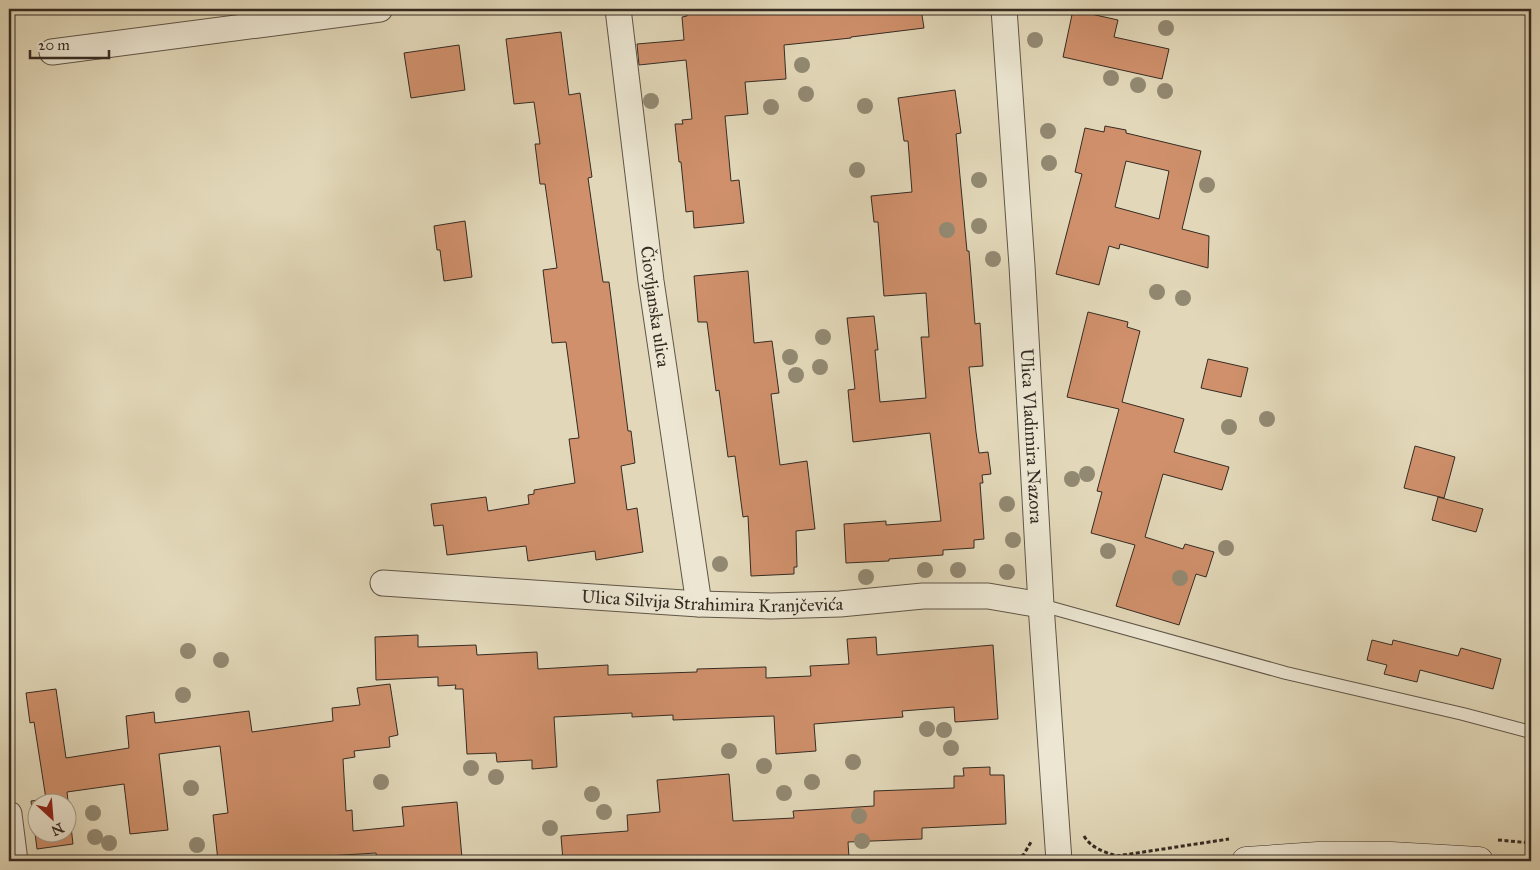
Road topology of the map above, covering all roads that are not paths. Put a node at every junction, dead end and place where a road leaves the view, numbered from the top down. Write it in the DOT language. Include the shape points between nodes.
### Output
graph roads {
  1 [pos="380,9"];
  2 [pos="618,9"];
  3 [pos="1004,9"];
  4 [pos="52,52"];
  5 [pos="383,583"];
  6 [pos="699,604"];
  7 [pos="1041,605"];
  8 [pos="1531,732"];
  9 [pos="9,814"];
  10 [pos="15,861"];
  11 [pos="1059,861"];
  12 [pos="1246,861"];
  13 [pos="1479,861"];
  1 -- 4 [label="street"];
  2 -- 6 [label="street, Čiovljanska ulica" via="651,280"];
  3 -- 7 [label="street, Ulica Vladimira Nazora"];
  5 -- 6 [label="street, Ulica Silvija Strahimira Kranjčevića"];
  6 -- 7 [label="street, Ulica Silvija Strahimira Kranjčevića" via="810,605 923,596 988,596"];
  7 -- 8 [label="lane" via="1286,673"];
  7 -- 11 [label="street, Ulica Vladimira Nazora"];
  9 -- 10 [label="street"];
  12 -- 13 [label="street" via="1318,856 1391,856"];
}
